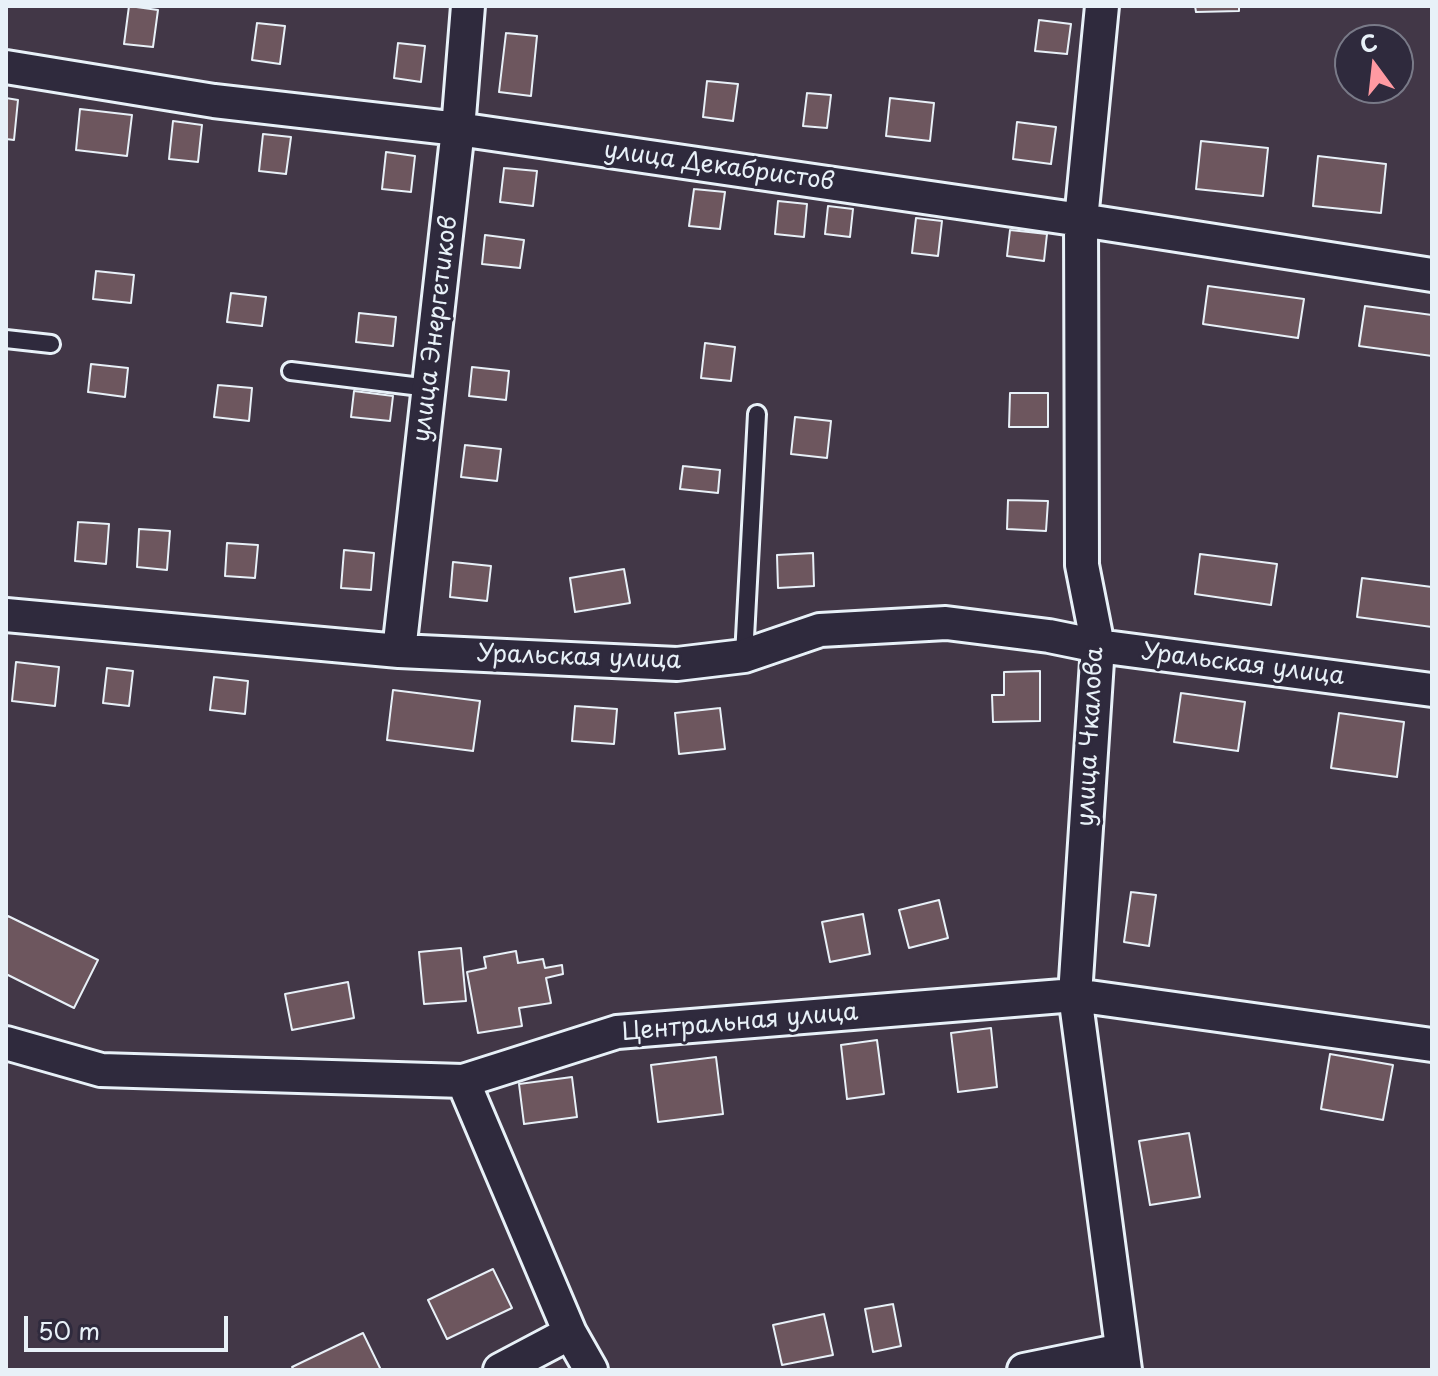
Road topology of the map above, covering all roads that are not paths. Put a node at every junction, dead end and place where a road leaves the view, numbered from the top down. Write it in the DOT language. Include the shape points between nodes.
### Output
graph roads {
  1 [pos="468,6"];
  2 [pos="1102,6"];
  3 [pos="6,67"];
  4 [pos="458,129"];
  5 [pos="1081,220"];
  6 [pos="1432,275"];
  7 [pos="6,339"];
  8 [pos="51,344"];
  9 [pos="291,371"];
  10 [pos="429,388"];
  11 [pos="757,414"];
  12 [pos="6,615"];
  13 [pos="1098,646"];
  14 [pos="399,651"];
  15 [pos="744,656"];
  16 [pos="1432,690"];
  17 [pos="1075,995"];
  18 [pos="6,1043"];
  19 [pos="1432,1045"];
  20 [pos="463,1081"];
  21 [pos="570,1333"];
  22 [pos="1124,1360"];
  23 [pos="500,1370"];
  24 [pos="591,1370"];
  25 [pos="1024,1370"];
  1 -- 4 [label="street, улица Энергетиков"];
  2 -- 5 [label="street, улица Чкалова"];
  3 -- 4 [label="street, улица Декабристов" via="214,101"];
  4 -- 5 [label="street, улица Декабристов"];
  4 -- 10 [label="street, улица Энергетиков"];
  5 -- 6 [label="street, улица Декабристов"];
  5 -- 13 [label="street, улица Чкалова" via="1082,565"];
  7 -- 8 [label="lane"];
  9 -- 10 [label="lane"];
  10 -- 14 [label="street, улица Энергетиков"];
  11 -- 15 [label="lane"];
  12 -- 14 [label="street, Уральская улица"];
  13 -- 15 [label="street, Уральская улица" via="946,623 820,630"];
  13 -- 16 [label="street, Уральская улица"];
  13 -- 17 [label="street, улица Чкалова"];
  14 -- 15 [label="street, Уральская улица" via="677,664"];
  17 -- 19 [label="street, Центральная улица"];
  17 -- 20 [label="street, Центральная улица" via="617,1032"];
  17 -- 22 [label="street, улица Чкалова"];
  18 -- 20 [label="street, Центральная улица" via="101,1070"];
  20 -- 21 [label="street"];
  21 -- 23 [label="street"];
  21 -- 24 [label="street"];
  22 -- 25 [label="street"];
}
